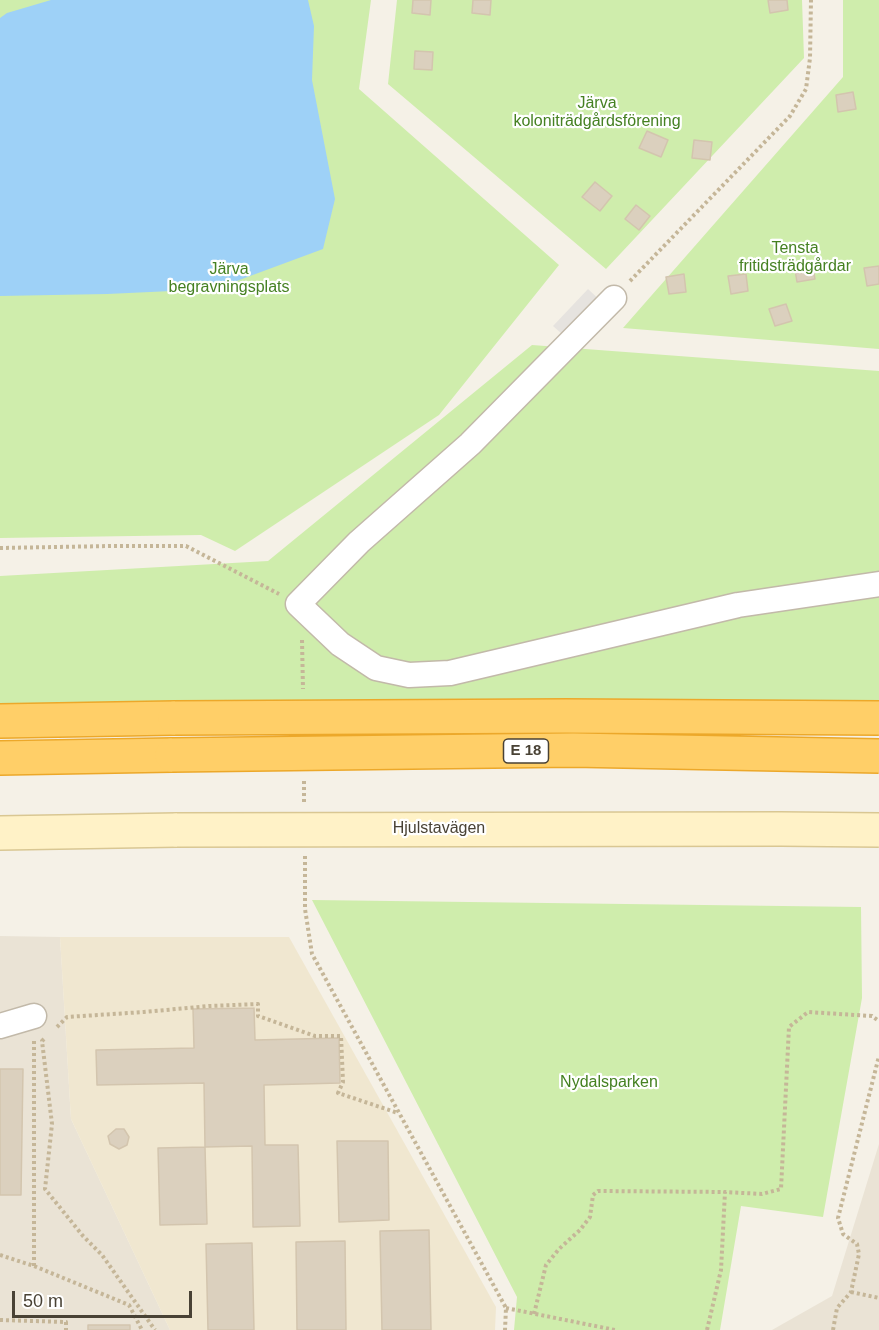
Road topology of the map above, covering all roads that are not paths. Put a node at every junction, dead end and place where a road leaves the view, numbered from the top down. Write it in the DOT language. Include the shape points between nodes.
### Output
graph roads {
  1 [pos="614,298"];
  2 [pos="879,584"];
  3 [pos="879,718"];
  4 [pos="0,721"];
  5 [pos="879,756"];
  6 [pos="0,758"];
  7 [pos="879,830"];
  8 [pos="0,833"];
  9 [pos="34,1016"];
  10 [pos="0,1026"];
  1 -- 2 [label="street" via="470,444 359,542 298,604 340,644 376,668 409,675 450,673 738,605"];
  3 -- 4 [label="highway, E 18, bridge" via="578,716"];
  5 -- 6 [label="highway, E 18, bridge" via="573,750"];
  7 -- 8 [label="main road, Hjulstavägen, bridge"];
  9 -- 10 [label="street"];
}
